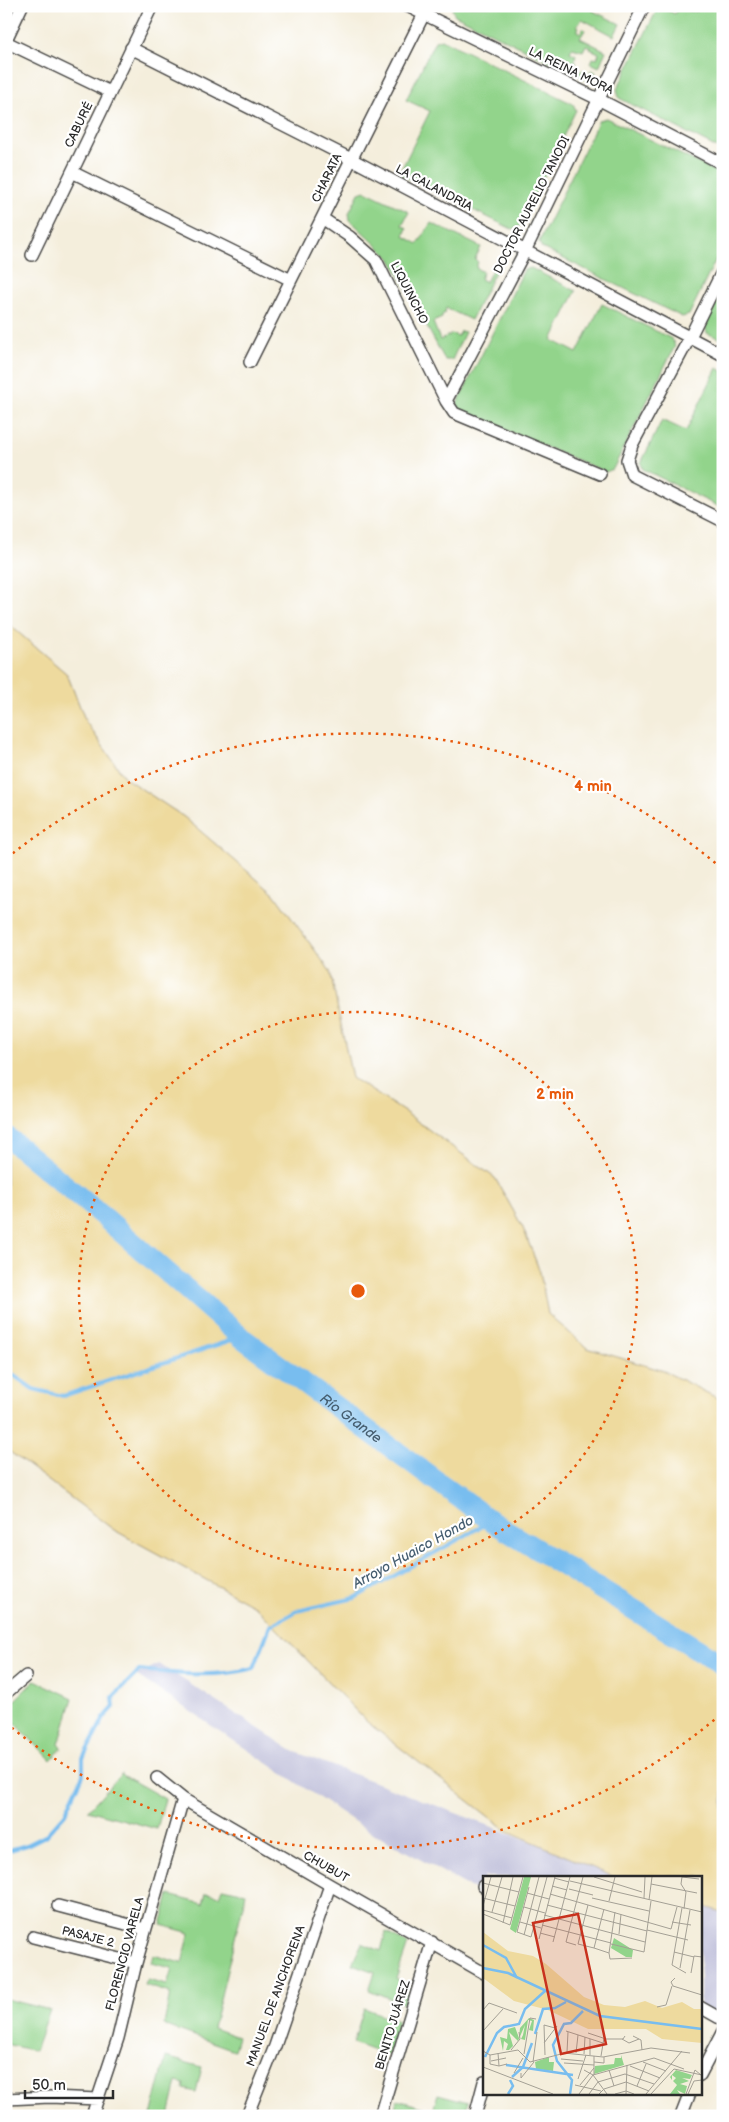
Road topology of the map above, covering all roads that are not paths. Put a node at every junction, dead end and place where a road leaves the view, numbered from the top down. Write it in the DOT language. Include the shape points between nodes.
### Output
graph roads {
  1 [pos="22,6"];
  2 [pos="152,6"];
  3 [pos="407,6"];
  4 [pos="644,6"];
  5 [pos="426,10"];
  6 [pos="6,41"];
  7 [pos="131,48"];
  8 [pos="110,92"];
  9 [pos="600,100"];
  10 [pos="351,159"];
  11 [pos="723,164"];
  12 [pos="72,172"];
  13 [pos="322,218"];
  14 [pos="525,251"];
  15 [pos="32,255"];
  16 [pos="723,270"];
  17 [pos="291,280"];
  18 [pos="689,339"];
  19 [pos="723,355"];
  20 [pos="250,362"];
  21 [pos="446,401"];
  22 [pos="600,474"];
  23 [pos="723,521"];
  24 [pos="26,1676"];
  25 [pos="6,1693"];
  26 [pos="157,1778"];
  27 [pos="183,1799"];
  28 [pos="330,1885"];
  29 [pos="58,1906"];
  30 [pos="145,1928"];
  31 [pos="33,1937"];
  32 [pos="432,1942"];
  33 [pos="136,1963"];
  34 [pos="483,1972"];
  35 [pos="702,2008"];
  36 [pos="723,2020"];
  37 [pos="723,2031"];
  38 [pos="702,2071"];
  39 [pos="483,2086"];
  40 [pos="690,2094"];
  41 [pos="6,2099"];
  42 [pos="98,2099"];
  43 [pos="92,2116"];
  44 [pos="247,2116"];
  45 [pos="380,2116"];
  46 [pos="475,2116"];
  47 [pos="681,2116"];
  1 -- 6 [label="street"];
  2 -- 7 [label="street, CABURÉ"];
  3 -- 5 [label="street, LA REINA MORA"];
  4 -- 9 [label="street, DOCTOR AURELIO TANODI"];
  5 -- 9 [label="street, LA REINA MORA"];
  5 -- 10 [label="street, CHARATA"];
  6 -- 8 [label="street"];
  7 -- 8 [label="street, CABURÉ"];
  7 -- 10 [label="street, LA CALANDRIA"];
  8 -- 12 [label="street, CABURÉ"];
  9 -- 11 [label="street, LA REINA MORA"];
  9 -- 14 [label="street, DOCTOR AURELIO TANODI"];
  10 -- 13 [label="street, CHARATA"];
  10 -- 14 [label="street, LA CALANDRIA"];
  12 -- 15 [label="street, CABURÉ"];
  12 -- 17 [label="street"];
  13 -- 17 [label="street, CHARATA"];
  13 -- 21 [label="street, LIQUINCHO" via="376,260"];
  14 -- 18 [label="street, LA CALANDRIA"];
  14 -- 21 [label="street, DOCTOR AURELIO TANODI"];
  16 -- 18 [label="street"];
  17 -- 20 [label="street, CHARATA"];
  18 -- 19 [label="street, LA CALANDRIA"];
  18 -- 23 [label="street" via="627,460 632,475"];
  21 -- 22 [label="street" via="454,413"];
  24 -- 25 [label="street"];
  26 -- 27 [label="street, CHUBUT"];
  27 -- 28 [label="street, CHUBUT"];
  27 -- 30 [label="street, FLORENCIO VARELA"];
  28 -- 32 [label="street, CHUBUT"];
  28 -- 44 [label="street, MANUEL DE ANCHORENA" via="275,2046"];
  29 -- 30 [label="street"];
  30 -- 33 [label="street, FLORENCIO VARELA"];
  31 -- 33 [label="street, PASAJE 2"];
  32 -- 34 [label="street, CHUBUT"];
  32 -- 45 [label="street, BENITO JUÁREZ"];
  33 -- 42 [label="street, FLORENCIO VARELA" via="118,2038"];
  35 -- 36 [label="street"];
  37 -- 38 [label="street"];
  39 -- 46 [label="street"];
  40 -- 47 [label="street"];
  41 -- 42 [label="street"];
  42 -- 43 [label="street, FLORENCIO VARELA"];
}
